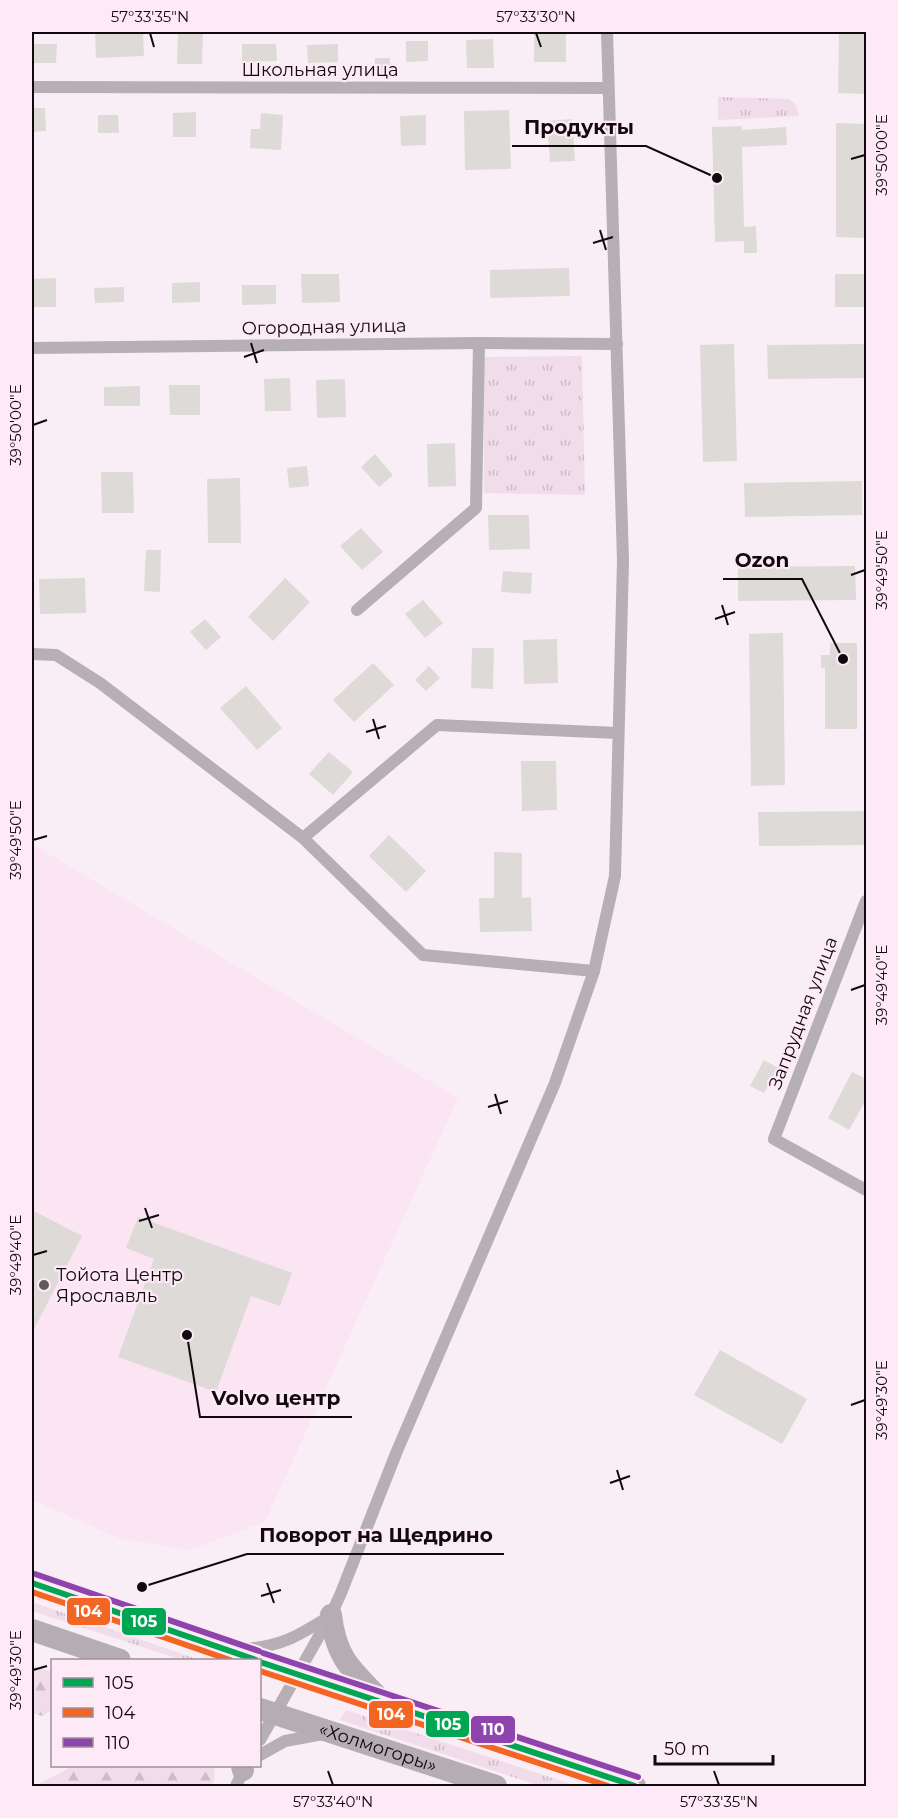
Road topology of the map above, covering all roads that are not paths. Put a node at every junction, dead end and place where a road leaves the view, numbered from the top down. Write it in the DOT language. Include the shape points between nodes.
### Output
graph roads {
  1 [pos="607,32"];
  2 [pos="32,87"];
  3 [pos="608,88"];
  4 [pos="479,343"];
  5 [pos="618,344"];
  6 [pos="32,348"];
  7 [pos="357,610"];
  8 [pos="32,654"];
  9 [pos="618,733"];
  10 [pos="303,838"];
  11 [pos="867,901"];
  12 [pos="594,971"];
  13 [pos="867,1190"];
  14 [pos="32,1583"];
  15 [pos="331,1615"];
  16 [pos="32,1630"];
  17 [pos="227,1650"];
  18 [pos="117,1659"];
  19 [pos="252,1659"];
  20 [pos="261,1662"];
  21 [pos="297,1675"];
  22 [pos="386,1705"];
  23 [pos="267,1711"];
  24 [pos="329,1733"];
  25 [pos="261,1736"];
  26 [pos="261,1754"];
  27 [pos="496,1786"];
  28 [pos="635,1786"];
  1 -- 3 [label="street"];
  2 -- 3 [label="street, Школьная улица"];
  3 -- 5 [label="street"];
  4 -- 5 [label="street, Огородная улица"];
  4 -- 6 [label="street, Огородная улица"];
  4 -- 7 [label="street" via="476,508"];
  5 -- 9 [label="street" via="623,561"];
  8 -- 10 [label="street" via="56,655 100,683"];
  9 -- 10 [label="street" via="437,725"];
  9 -- 12 [label="street" via="615,876"];
  10 -- 12 [label="street" via="423,954"];
  11 -- 13 [label="street, Запрудная улица" via="774,1139"];
  12 -- 15 [label="street" via="555,1083"];
  14 -- 17 [label="highway"];
  15 -- 17 [label="street" via="277,1645"];
  15 -- 21 [label="street"];
  15 -- 22 [label="highway" via="339,1651"];
  16 -- 18 [label="highway"];
  17 -- 19 [label="highway"];
  20 -- 21 [label="highway"];
  21 -- 22 [label="highway"];
  21 -- 23 [label="street"];
  22 -- 28 [label="highway"];
  23 -- 24 [label="highway, «Холмогоры»"];
  23 -- 25 [label="street"];
  24 -- 26 [label="street" via="285,1741"];
  24 -- 27 [label="highway, «Холмогоры»"];
}
